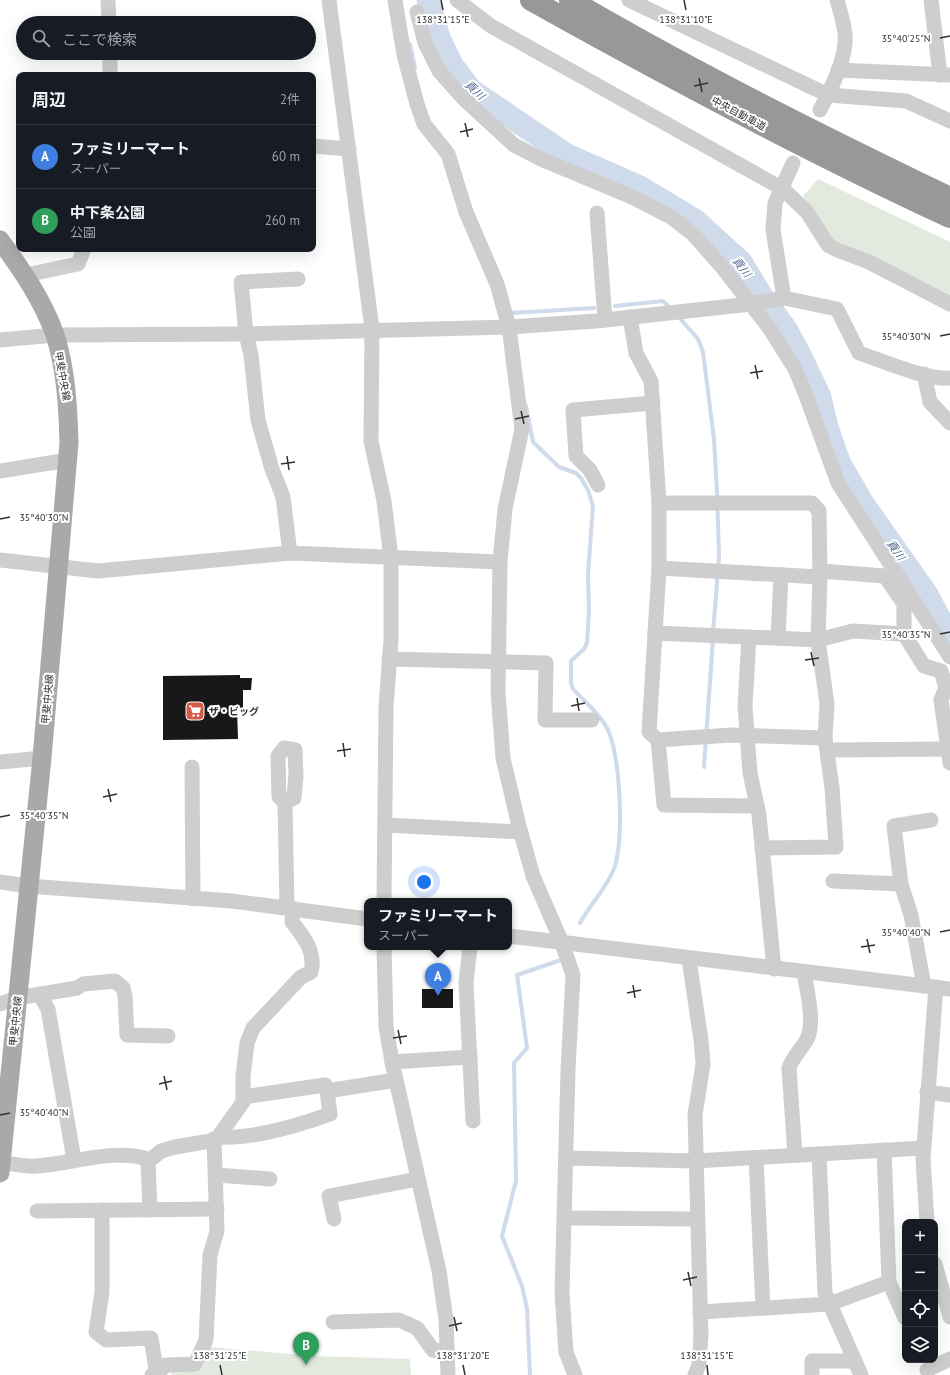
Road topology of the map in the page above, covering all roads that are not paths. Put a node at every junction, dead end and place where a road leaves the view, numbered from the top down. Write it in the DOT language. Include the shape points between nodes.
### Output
graph roads {
  1 [pos="108,0"];
  2 [pos="329,0"];
  3 [pos="395,0"];
  4 [pos="457,0"];
  5 [pos="532,0"];
  6 [pos="570,0"];
  7 [pos="837,0"];
  8 [pos="931,0"];
  9 [pos="640,2"];
  10 [pos="417,12"];
  11 [pos="108,16"];
  12 [pos="422,44"];
  13 [pos="404,49"];
  14 [pos="110,60"];
  15 [pos="838,70"];
  16 [pos="110,72"];
  17 [pos="945,75"];
  18 [pos="828,95"];
  19 [pos="820,110"];
  20 [pos="950,121"];
  21 [pos="316,146"];
  22 [pos="349,149"];
  23 [pos="793,163"];
  24 [pos="781,187"];
  25 [pos="950,198"];
  26 [pos="596,213"];
  27 [pos="950,217"];
  28 [pos="0,240"];
  29 [pos="83,252"];
  30 [pos="26,275"];
  31 [pos="298,279"];
  32 [pos="784,298"];
  33 [pos="751,304"];
  34 [pos="950,304"];
  35 [pos="630,317"];
  36 [pos="605,320"];
  37 [pos="514,326"];
  38 [pos="372,329"];
  39 [pos="246,334"];
  40 [pos="55,335"];
  41 [pos="0,340"];
  42 [pos="924,374"];
  43 [pos="950,378"];
  44 [pos="653,403"];
  45 [pos="950,423"];
  46 [pos="68,460"];
  47 [pos="0,471"];
  48 [pos="598,485"];
  49 [pos="659,503"];
  50 [pos="290,553"];
  51 [pos="392,558"];
  52 [pos="0,560"];
  53 [pos="500,562"];
  54 [pos="59,567"];
  55 [pos="659,568"];
  56 [pos="820,574"];
  57 [pos="781,575"];
  58 [pos="655,633"];
  59 [pos="904,634"];
  60 [pos="748,637"];
  61 [pos="778,638"];
  62 [pos="818,640"];
  63 [pos="950,657"];
  64 [pos="389,659"];
  65 [pos="499,661"];
  66 [pos="592,720"];
  67 [pos="748,736"];
  68 [pos="658,740"];
  69 [pos="826,744"];
  70 [pos="949,756"];
  71 [pos="42,758"];
  72 [pos="0,762"];
  73 [pos="192,766"];
  74 [pos="285,802"];
  75 [pos="757,806"];
  76 [pos="931,820"];
  77 [pos="386,825"];
  78 [pos="521,832"];
  79 [pos="762,848"];
  80 [pos="833,881"];
  81 [pos="0,882"];
  82 [pos="901,884"];
  83 [pos="28,886"];
  84 [pos="0,891"];
  85 [pos="193,898"];
  86 [pos="384,898"];
  87 [pos="290,908"];
  88 [pos="364,919"];
  89 [pos="512,936"];
  90 [pos="562,943"];
  91 [pos="384,950"];
  92 [pos="470,950"];
  93 [pos="689,959"];
  94 [pos="774,969"];
  95 [pos="804,973"];
  96 [pos="937,987"];
  97 [pos="38,994"];
  98 [pos="9,1001"];
  99 [pos="168,1036"];
  100 [pos="470,1057"];
  101 [pos="392,1062"];
  102 [pos="396,1080"];
  103 [pos="327,1091"];
  104 [pos="927,1092"];
  105 [pos="950,1095"];
  106 [pos="243,1097"];
  107 [pos="473,1121"];
  108 [pos="216,1138"];
  109 [pos="923,1148"];
  110 [pos="884,1150"];
  111 [pos="819,1154"];
  112 [pos="795,1155"];
  113 [pos="566,1158"];
  114 [pos="756,1158"];
  115 [pos="74,1160"];
  116 [pos="150,1160"];
  117 [pos="695,1161"];
  118 [pos="0,1166"];
  119 [pos="216,1175"];
  120 [pos="270,1179"];
  121 [pos="418,1179"];
  122 [pos="217,1209"];
  123 [pos="102,1210"];
  124 [pos="150,1210"];
  125 [pos="37,1211"];
  126 [pos="564,1218"];
  127 [pos="334,1219"];
  128 [pos="697,1219"];
  129 [pos="927,1219"];
  130 [pos="938,1275"];
  131 [pos="889,1282"];
  132 [pos="829,1304"];
  133 [pos="763,1308"];
  134 [pos="902,1311"];
  135 [pos="700,1312"];
  136 [pos="950,1317"];
  137 [pos="333,1322"];
  138 [pos="447,1352"];
  139 [pos="950,1359"];
  140 [pos="855,1361"];
  141 [pos="926,1368"];
  142 [pos="155,1375"];
  143 [pos="448,1375"];
  144 [pos="575,1375"];
  145 [pos="695,1375"];
  146 [pos="812,1375"];
  147 [pos="861,1375"];
  1 -- 11 [label="street"];
  2 -- 22 [label="street"];
  3 -- 13 [label="street"];
  4 -- 24 [label="street" via="491,26"];
  5 -- 27 [label="highway, 中央自動車道" via="729,108"];
  6 -- 25 [label="highway, 中央自動車道" via="737,92"];
  7 -- 15 [label="street" via="845,34"];
  8 -- 17 [label="street"];
  9 -- 18 [label="street"];
  10 -- 12 [label="street"];
  12 -- 13 [label="street"];
  12 -- 33 [label="street" via="439,72 514,145 671,217 693,234"];
  13 -- 37 [label="street" via="424,124 448,154 466,212"];
  14 -- 16 [label="street"];
  15 -- 17 [label="street"];
  15 -- 18 [label="street"];
  18 -- 19 [label="street"];
  18 -- 20 [label="street" via="906,101"];
  21 -- 22 [label="street"];
  22 -- 38 [label="street"];
  23 -- 24 [label="street"];
  24 -- 32 [label="street" via="775,203 773,230"];
  24 -- 34 [label="street" via="807,212 828,245 869,262"];
  26 -- 36 [label="street"];
  28 -- 30 [label="main road, 甲斐中央線"];
  29 -- 30 [label="street" via="78,264"];
  30 -- 40 [label="main road, 甲斐中央線"];
  31 -- 39 [label="street" via="242,282"];
  32 -- 33 [label="street"];
  32 -- 42 [label="street" via="837,309 859,353"];
  33 -- 35 [label="street"];
  33 -- 63 [label="street" via="795,369 838,483"];
  35 -- 36 [label="street"];
  35 -- 44 [label="street" via="636,354 651,381"];
  36 -- 37 [label="street"];
  37 -- 38 [label="street"];
  37 -- 53 [label="street" via="522,429 505,509"];
  38 -- 39 [label="street"];
  38 -- 51 [label="street" via="370,441 384,501"];
  39 -- 40 [label="street"];
  39 -- 50 [label="street" via="252,355 258,420 283,497"];
  40 -- 41 [label="street"];
  40 -- 46 [label="main road, 甲斐中央線" via="68,409"];
  42 -- 43 [label="street" via="942,379"];
  42 -- 45 [label="street" via="930,402"];
  44 -- 48 [label="street" via="573,410 576,456 590,470"];
  44 -- 49 [label="street"];
  46 -- 47 [label="street"];
  46 -- 54 [label="main road, 甲斐中央線"];
  49 -- 55 [label="street"];
  49 -- 56 [label="street" via="812,503 819,511"];
  50 -- 51 [label="street"];
  50 -- 54 [label="street" via="98,571"];
  51 -- 53 [label="street"];
  51 -- 64 [label="street"];
  52 -- 54 [label="street"];
  53 -- 65 [label="street"];
  54 -- 71 [label="main road, 甲斐中央線"];
  55 -- 57 [label="street"];
  55 -- 58 [label="street"];
  56 -- 57 [label="street"];
  56 -- 59 [label="street" via="885,576 904,604"];
  56 -- 62 [label="street"];
  57 -- 61 [label="street"];
  58 -- 60 [label="street"];
  58 -- 68 [label="street" via="649,732"];
  59 -- 62 [label="street" via="853,631"];
  59 -- 70 [label="street" via="924,666 941,671 946,688 941,700"];
  60 -- 61 [label="street"];
  60 -- 67 [label="street" via="745,706"];
  61 -- 62 [label="street"];
  62 -- 69 [label="street" via="827,704"];
  64 -- 65 [label="street"];
  64 -- 77 [label="street" via="386,707"];
  65 -- 66 [label="street" via="546,663 545,720"];
  65 -- 78 [label="street" via="498,692 503,758"];
  67 -- 68 [label="street"];
  67 -- 69 [label="street"];
  67 -- 75 [label="street" via="750,773"];
  68 -- 75 [label="street" via="664,805"];
  69 -- 70 [label="street"];
  69 -- 79 [label="street" via="836,847"];
  71 -- 72 [label="street"];
  71 -- 83 [label="main road, 甲斐中央線"];
  73 -- 85 [label="street"];
  74 -- 87 [label="street"];
  75 -- 79 [label="street"];
  76 -- 82 [label="street" via="894,826"];
  77 -- 78 [label="street"];
  77 -- 86 [label="street"];
  78 -- 90 [label="street" via="533,876"];
  79 -- 94 [label="street"];
  80 -- 82 [label="street"];
  81 -- 83 [label="street"];
  82 -- 96 [label="street"];
  83 -- 84 [label="street"];
  83 -- 85 [label="street"];
  83 -- 98 [label="main road, 甲斐中央線"];
  85 -- 87 [label="street"];
  87 -- 88 [label="street"];
  87 -- 106 [label="street" via="292,922 308,943 313,964 311,972 301,977 253,1028 247,1043"];
  89 -- 90 [label="street"];
  90 -- 93 [label="street"];
  90 -- 113 [label="street" via="573,975"];
  91 -- 101 [label="street" via="386,1027"];
  92 -- 100 [label="street" via="466,983"];
  93 -- 94 [label="street"];
  93 -- 117 [label="street" via="702,1064 695,1115"];
  94 -- 95 [label="street"];
  95 -- 96 [label="street"];
  95 -- 112 [label="street" via="811,1027 806,1041 792,1058 790,1068"];
  96 -- 104 [label="street"];
  97 -- 98 [label="street"];
  97 -- 99 [label="street" via="77,988 83,984 115,981 123,988 125,996 127,1035"];
  97 -- 115 [label="street" via="48,1009"];
  98 -- 118 [label="main road, 甲斐中央線"];
  100 -- 101 [label="street"];
  100 -- 107 [label="street"];
  101 -- 102 [label="street"];
  102 -- 103 [label="street"];
  102 -- 121 [label="street"];
  103 -- 106 [label="street" via="325,1085"];
  103 -- 108 [label="street" via="330,1114 305,1123 235,1138"];
  104 -- 105 [label="street"];
  104 -- 109 [label="street"];
  106 -- 108 [label="street" via="236,1114"];
  108 -- 116 [label="street" via="161,1151"];
  108 -- 119 [label="street"];
  109 -- 110 [label="street"];
  109 -- 129 [label="street"];
  110 -- 111 [label="street"];
  110 -- 131 [label="street"];
  111 -- 112 [label="street"];
  111 -- 132 [label="street" via="825,1293"];
  112 -- 114 [label="street"];
  113 -- 117 [label="street"];
  113 -- 126 [label="street"];
  114 -- 117 [label="street"];
  114 -- 133 [label="street"];
  115 -- 116 [label="street" via="138,1155"];
  115 -- 118 [label="street" via="36,1166"];
  116 -- 124 [label="street" via="147,1169"];
  117 -- 128 [label="street"];
  119 -- 120 [label="street"];
  119 -- 122 [label="street"];
  121 -- 127 [label="street" via="329,1196"];
  121 -- 138 [label="street" via="439,1271 446,1320"];
  122 -- 124 [label="street"];
  122 -- 142 [label="street" via="217,1231 210,1255 206,1340 195,1364 166,1365"];
  123 -- 124 [label="street"];
  123 -- 125 [label="street"];
  123 -- 142 [label="street" via="102,1292 96,1332 106,1340 151,1338"];
  126 -- 128 [label="street"];
  126 -- 144 [label="street" via="562,1293 566,1352"];
  128 -- 135 [label="street"];
  130 -- 136 [label="street"];
  131 -- 132 [label="street"];
  131 -- 134 [label="street"];
  132 -- 133 [label="street"];
  132 -- 140 [label="street"];
  133 -- 135 [label="street"];
  135 -- 145 [label="street" via="699,1364"];
  137 -- 138 [label="street" via="399,1320 417,1328 433,1350"];
  138 -- 143 [label="street"];
  139 -- 141 [label="street"];
  140 -- 146 [label="street" via="812,1361"];
  140 -- 147 [label="street"];
}
